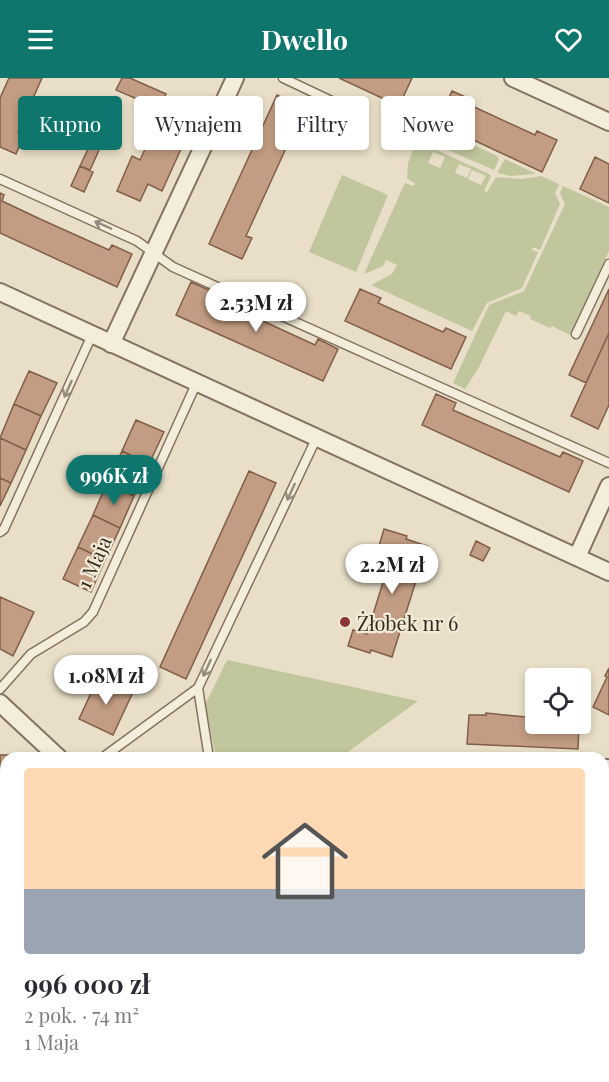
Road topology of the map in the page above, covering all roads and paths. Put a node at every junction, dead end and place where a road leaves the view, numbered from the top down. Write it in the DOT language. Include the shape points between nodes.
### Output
graph roads {
  1 [pos="235,78"];
  2 [pos="283,78"];
  3 [pos="513,78"];
  4 [pos="321,96"];
  5 [pos="609,122"];
  6 [pos="0,179"];
  7 [pos="154,252"];
  8 [pos="609,264"];
  9 [pos="0,292"];
  10 [pos="576,334"];
  11 [pos="92,335"];
  12 [pos="111,344"];
  13 [pos="196,384"];
  14 [pos="316,439"];
  15 [pos="609,463"];
  16 [pos="609,486"];
  17 [pos="0,532"];
  18 [pos="577,557"];
  19 [pos="609,572"];
  20 [pos="198,688"];
  21 [pos="0,689"];
  22 [pos="1,708"];
  23 [pos="52,752"];
  24 [pos="110,752"];
  25 [pos="208,752"];
  1 -- 7 [label="street"];
  2 -- 4 [label="lane"];
  3 -- 5 [label="street"];
  7 -- 6 [label="lane, one-way"];
  7 -- 12 [label="street"];
  7 -- 15 [label="lane" via="173,267"];
  8 -- 10 [label="lane"];
  9 -- 11 [label="street"];
  11 -- 12 [label="street"];
  11 -- 17 [label="lane, one-way"];
  12 -- 13 [label="street"];
  13 -- 14 [label="street"];
  13 -- 21 [label="lane, 1 Maja" via="93,612 84,622 31,654"];
  14 -- 18 [label="street"];
  14 -- 20 [label="lane, one-way"];
  16 -- 18 [label="street"];
  18 -- 19 [label="street"];
  20 -- 24 [label="lane"];
  20 -- 25 [label="lane"];
  22 -- 23 [label="street"];
}
